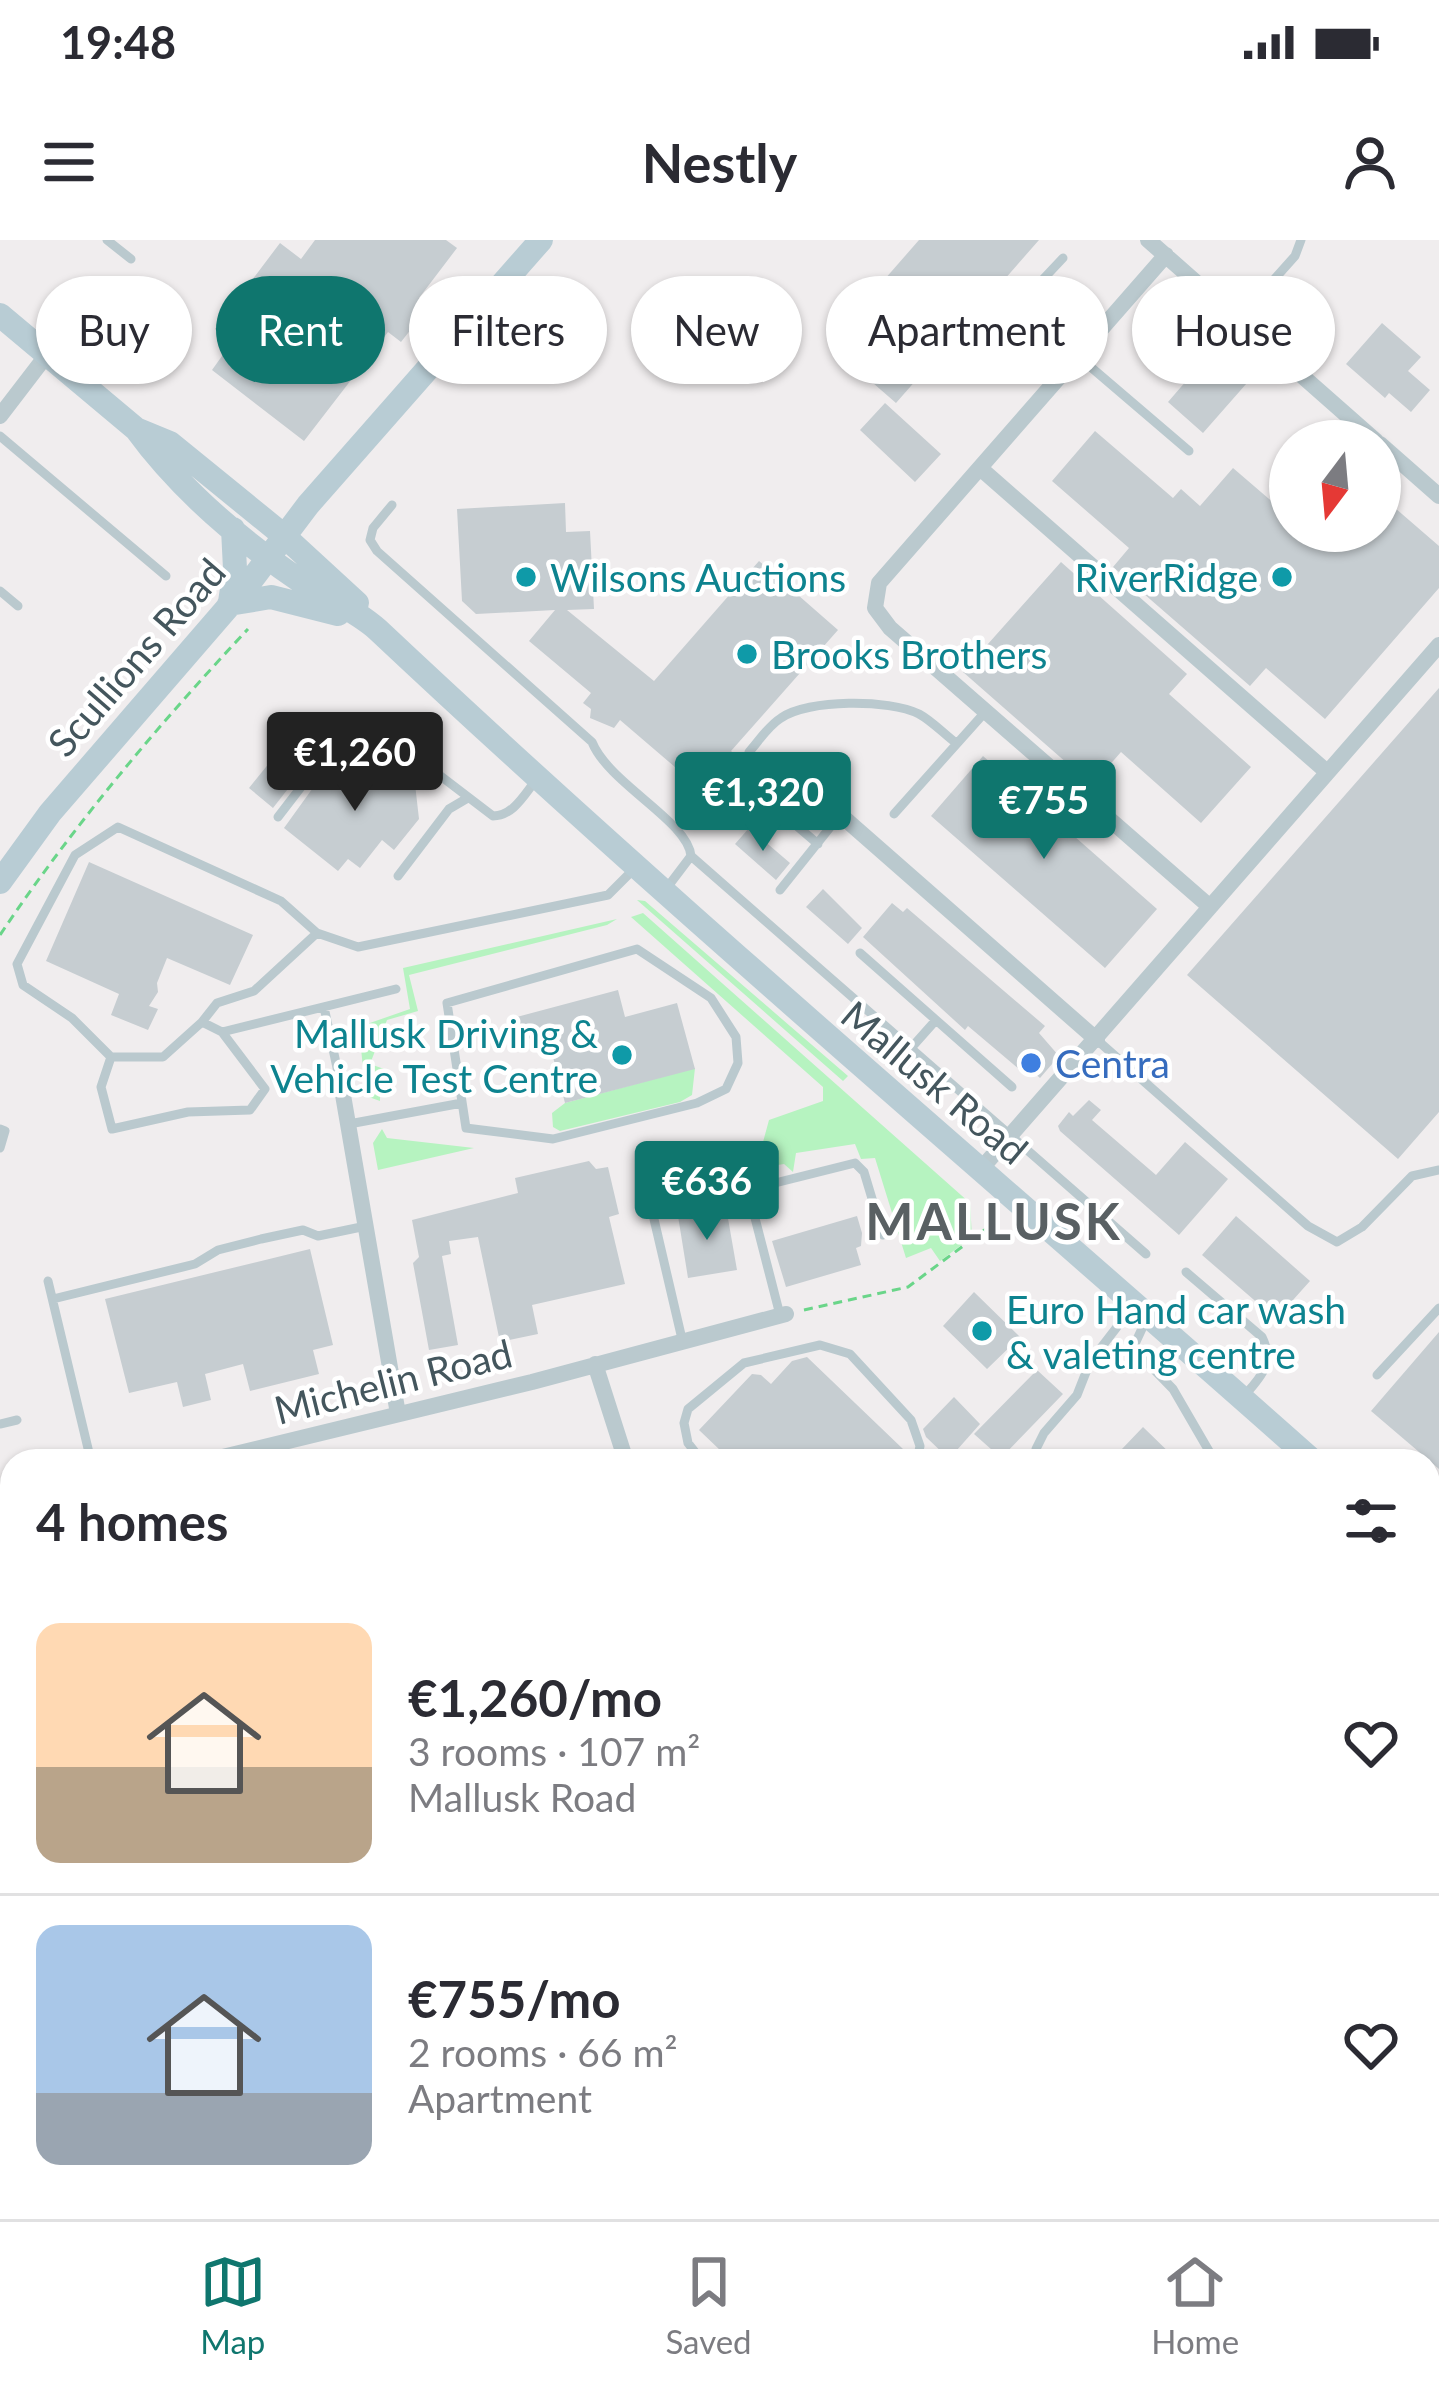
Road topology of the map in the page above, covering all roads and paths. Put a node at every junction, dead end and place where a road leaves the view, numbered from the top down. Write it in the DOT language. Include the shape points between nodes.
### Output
graph roads {
  1 [pos="107,240"];
  2 [pos="541,240"];
  3 [pos="1148,240"];
  4 [pos="1300,240"];
  5 [pos="1166,255"];
  6 [pos="1064,258"];
  7 [pos="131,259"];
  8 [pos="1047,276"];
  9 [pos="1189,276"];
  10 [pos="1277,276"];
  11 [pos="0,315"];
  12 [pos="1108,322"];
  13 [pos="36,342"];
  14 [pos="36,369"];
  15 [pos="1108,375"];
  16 [pos="85,384"];
  17 [pos="1054,384"];
  18 [pos="1311,384"];
  19 [pos="0,416"];
  20 [pos="1352,420"];
  21 [pos="136,429"];
  22 [pos="0,436"];
  23 [pos="1189,451"];
  24 [pos="1401,463"];
  25 [pos="980,468"];
  26 [pos="1439,496"];
  27 [pos="392,505"];
  28 [pos="233,530"];
  29 [pos="275,546"];
  30 [pos="166,576"];
  31 [pos="0,591"];
  32 [pos="230,604"];
  33 [pos="18,606"];
  34 [pos="371,624"];
  35 [pos="248,629"];
  36 [pos="1439,645"];
  37 [pos="988,710"];
  38 [pos="956,743"];
  39 [pos="749,752"];
  40 [pos="787,768"];
  41 [pos="1327,772"];
  42 [pos="536,780"];
  43 [pos="466,799"];
  44 [pos="777,809"];
  45 [pos="840,814"];
  46 [pos="894,814"];
  47 [pos="278,817"];
  48 [pos="818,844"];
  49 [pos="691,856"];
  50 [pos="635,868"];
  51 [pos="398,876"];
  52 [pos="0,882"];
  53 [pos="780,890"];
  54 [pos="663,893"];
  55 [pos="1209,906"];
  56 [pos="317,932"];
  57 [pos="0,935"];
  58 [pos="860,953"];
  59 [pos="396,989"];
  60 [pos="324,1007"];
  61 [pos="936,1020"];
  62 [pos="202,1022"];
  63 [pos="222,1032"];
  64 [pos="1097,1040"];
  65 [pos="912,1047"];
  66 [pos="111,1057"];
  67 [pos="341,1086"];
  68 [pos="1012,1087"];
  69 [pos="462,1103"];
  70 [pos="348,1124"];
  71 [pos="0,1129"];
  72 [pos="1013,1135"];
  73 [pos="0,1148"];
  74 [pos="981,1169"];
  75 [pos="1439,1170"];
  76 [pos="650,1202"];
  77 [pos="994,1223"];
  78 [pos="366,1226"];
  79 [pos="883,1235"];
  80 [pos="1147,1254"];
  81 [pos="1186,1273"];
  82 [pos="48,1281"];
  83 [pos="53,1299"];
  84 [pos="1439,1308"];
  85 [pos="783,1315"];
  86 [pos="1149,1315"];
  87 [pos="1117,1327"];
  88 [pos="682,1339"];
  89 [pos="595,1364"];
  90 [pos="1377,1376"];
  91 [pos="1243,1398"];
  92 [pos="398,1414"];
  93 [pos="17,1420"];
  94 [pos="0,1424"];
  95 [pos="88,1449"];
  96 [pos="255,1449"];
  97 [pos="622,1449"];
  98 [pos="693,1449"];
  99 [pos="919,1449"];
  100 [pos="1036,1449"];
  101 [pos="1208,1449"];
  102 [pos="1300,1449"];
  1 -- 7 [label="lane"];
  2 -- 29 [label="main road, Scullions Road"];
  3 -- 5 [label="street"];
  4 -- 10 [label="lane"];
  5 -- 9 [label="street"];
  5 -- 12 [label="street"];
  6 -- 8 [label="lane"];
  11 -- 13 [label="main road, Mallusk Road"];
  14 -- 19 [label="street"];
  15 -- 23 [label="lane"];
  16 -- 21 [label="main road, Mallusk Road"];
  17 -- 25 [label="street"];
  18 -- 20 [label="street"];
  21 -- 28 [label="main road, Mallusk Road"];
  21 -- 29 [label="main road, Mallusk Road" via="170,443"];
  22 -- 30 [label="lane"];
  24 -- 26 [label="street"];
  25 -- 37 [label="street" via="879,583 874,608"];
  25 -- 41 [label="street"];
  27 -- 49 [label="lane" via="373,529 376,551 592,742 600,763 685,837"];
  28 -- 29 [label="main road, Mallusk Road"];
  28 -- 32 [label="main road"];
  29 -- 32 [label="main road, Scullions Road"];
  29 -- 34 [label="main road, Mallusk Road"];
  31 -- 33 [label="lane"];
  32 -- 34 [label="main road" via="280,598"];
  32 -- 52 [label="main road, Scullions Road"];
  34 -- 42 [label="main road, Mallusk Road"];
  35 -- 57 [label="path" via="117,779"];
  36 -- 41 [label="street"];
  37 -- 38 [label="lane"];
  37 -- 55 [label="street"];
  38 -- 39 [label="lane" via="919,714 850,703 792,711"];
  38 -- 46 [label="lane"];
  40 -- 45 [label="street"];
  41 -- 55 [label="street"];
  42 -- 43 [label="lane" via="498,817"];
  42 -- 50 [label="main road, Mallusk Road"];
  43 -- 47 [label="lane" via="364,725 338,740"];
  43 -- 51 [label="lane" via="448,808"];
  44 -- 48 [label="lane"];
  45 -- 48 [label="lane"];
  45 -- 64 [label="street"];
  48 -- 53 [label="lane"];
  49 -- 54 [label="lane"];
  49 -- 65 [label="lane"];
  50 -- 54 [label="main road, Mallusk Road"];
  50 -- 56 [label="lane" via="608,895 394,942 358,947"];
  54 -- 74 [label="main road, Mallusk Road"];
  55 -- 64 [label="street"];
  56 -- 62 [label="lane" via="254,991 217,1003"];
  56 -- 66 [label="lane" via="281,901 118,827 75,855 17,964 23,985"];
  58 -- 61 [label="lane"];
  59 -- 60 [label="lane"];
  60 -- 63 [label="lane"];
  60 -- 67 [label="lane"];
  61 -- 65 [label="lane"];
  61 -- 68 [label="lane"];
  62 -- 63 [label="lane"];
  62 -- 66 [label="lane" via="163,1057"];
  63 -- 66 [label="lane" via="265,1089 250,1111 188,1112 112,1129 100,1087"];
  64 -- 72 [label="street"];
  64 -- 75 [label="lane" via="1308,1226 1337,1242 1412,1176"];
  65 -- 72 [label="lane"];
  67 -- 70 [label="street"];
  69 -- 69 [label="lane" via="447,1003 638,949 711,998 736,1037 738,1063 726,1089 553,1139 466,1128"];
  69 -- 70 [label="lane"];
  70 -- 78 [label="street"];
  71 -- 73 [label="lane"];
  72 -- 74 [label="street"];
  72 -- 80 [label="lane"];
  74 -- 86 [label="main road, Mallusk Road"];
  76 -- 88 [label="lane"];
  77 -- 85 [label="path" via="908,1288"];
  78 -- 83 [label="lane" via="261,1239 196,1264"];
  78 -- 92 [label="street"];
  79 -- 85 [label="lane" via="855,1163 767,1185 757,1193 755,1218"];
  81 -- 91 [label="lane" via="1268,1349 1265,1372"];
  82 -- 83 [label="lane"];
  83 -- 95 [label="lane"];
  84 -- 90 [label="lane"];
  85 -- 88 [label="street, Michelin Road"];
  86 -- 91 [label="main road, Mallusk Road"];
  86 -- 101 [label="lane" via="1133,1348 1173,1389"];
  87 -- 100 [label="lane"];
  88 -- 89 [label="street, Michelin Road"];
  89 -- 92 [label="street, Michelin Road"];
  89 -- 97 [label="street"];
  91 -- 102 [label="main road, Mallusk Road"];
  92 -- 96 [label="street, Michelin Road"];
  93 -- 94 [label="lane"];
  98 -- 99 [label="lane" via="688,1409 744,1363 820,1345 850,1354 911,1420"];
}
